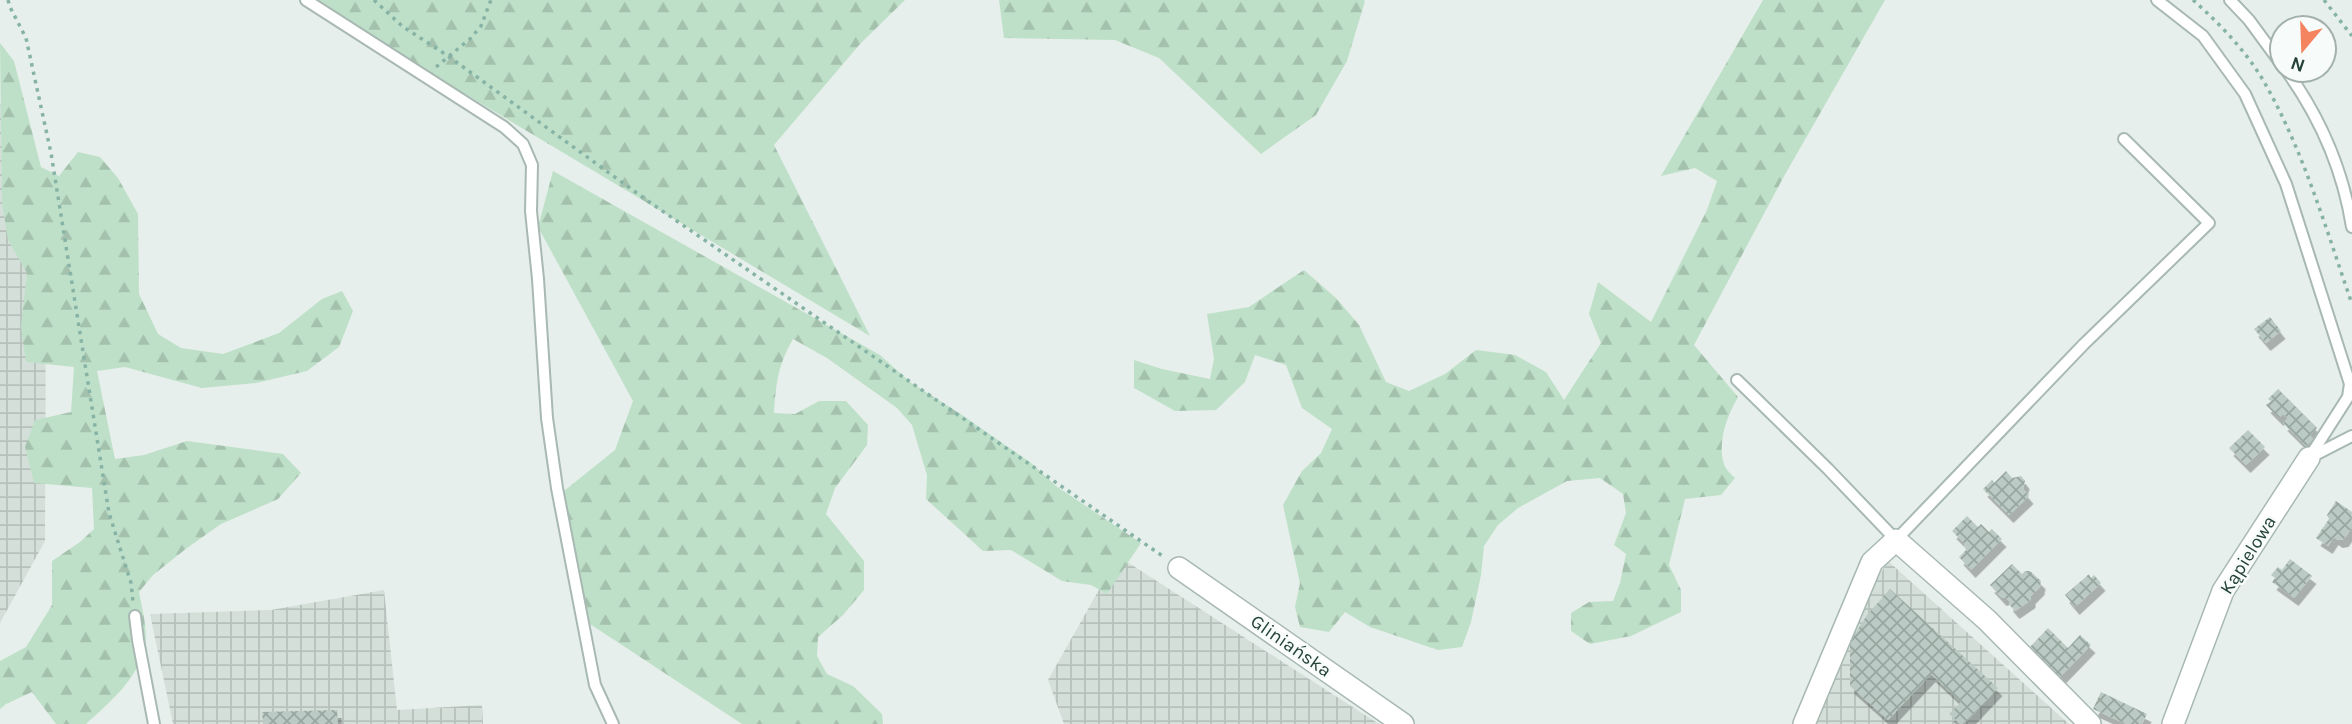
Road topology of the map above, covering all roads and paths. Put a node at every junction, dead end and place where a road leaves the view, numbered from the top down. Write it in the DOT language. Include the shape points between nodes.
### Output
graph roads {
  1 [pos="8,0"];
  2 [pos="306,0"];
  3 [pos="374,0"];
  4 [pos="491,0"];
  5 [pos="2157,0"];
  6 [pos="2230,0"];
  7 [pos="2324,0"];
  8 [pos="2352,36"];
  9 [pos="2268,46"];
  10 [pos="448,56"];
  11 [pos="2295,84"];
  12 [pos="2124,139"];
  13 [pos="2352,227"];
  14 [pos="1737,380"];
  15 [pos="2352,436"];
  16 [pos="2309,458"];
  17 [pos="1896,540"];
  18 [pos="1179,568"];
  19 [pos="135,616"];
  20 [pos="154,724"];
  21 [pos="613,724"];
  22 [pos="1403,724"];
  23 [pos="1804,724"];
  24 [pos="2090,724"];
  25 [pos="2173,724"];
  1 -- 19 [label="path" via="26,38 51,153 109,513 131,583"];
  2 -- 21 [label="lane" via="504,127 523,144 532,164 531,211 557,488 596,685"];
  3 -- 10 [label="path" via="402,26"];
  4 -- 10 [label="path" via="481,26"];
  5 -- 16 [label="lane, Kąpielowa" via="2203,36 2245,94 2286,184 2350,384 2348,397"];
  6 -- 9 [label="lane"];
  7 -- 8 [label="path"];
  10 -- 18 [label="path" via="645,199"];
  11 -- 13 [label="lane" via="2321,126 2347,196"];
  12 -- 17 [label="lane" via="2209,223 2084,344"];
  14 -- 17 [label="lane"];
  15 -- 16 [label="lane"];
  16 -- 25 [label="street, Kąpielowa" via="2223,591"];
  17 -- 23 [label="street" via="1872,562"];
  17 -- 24 [label="street" via="1987,620"];
  18 -- 22 [label="street, Gliniańska"];
  19 -- 20 [label="lane"];
}
